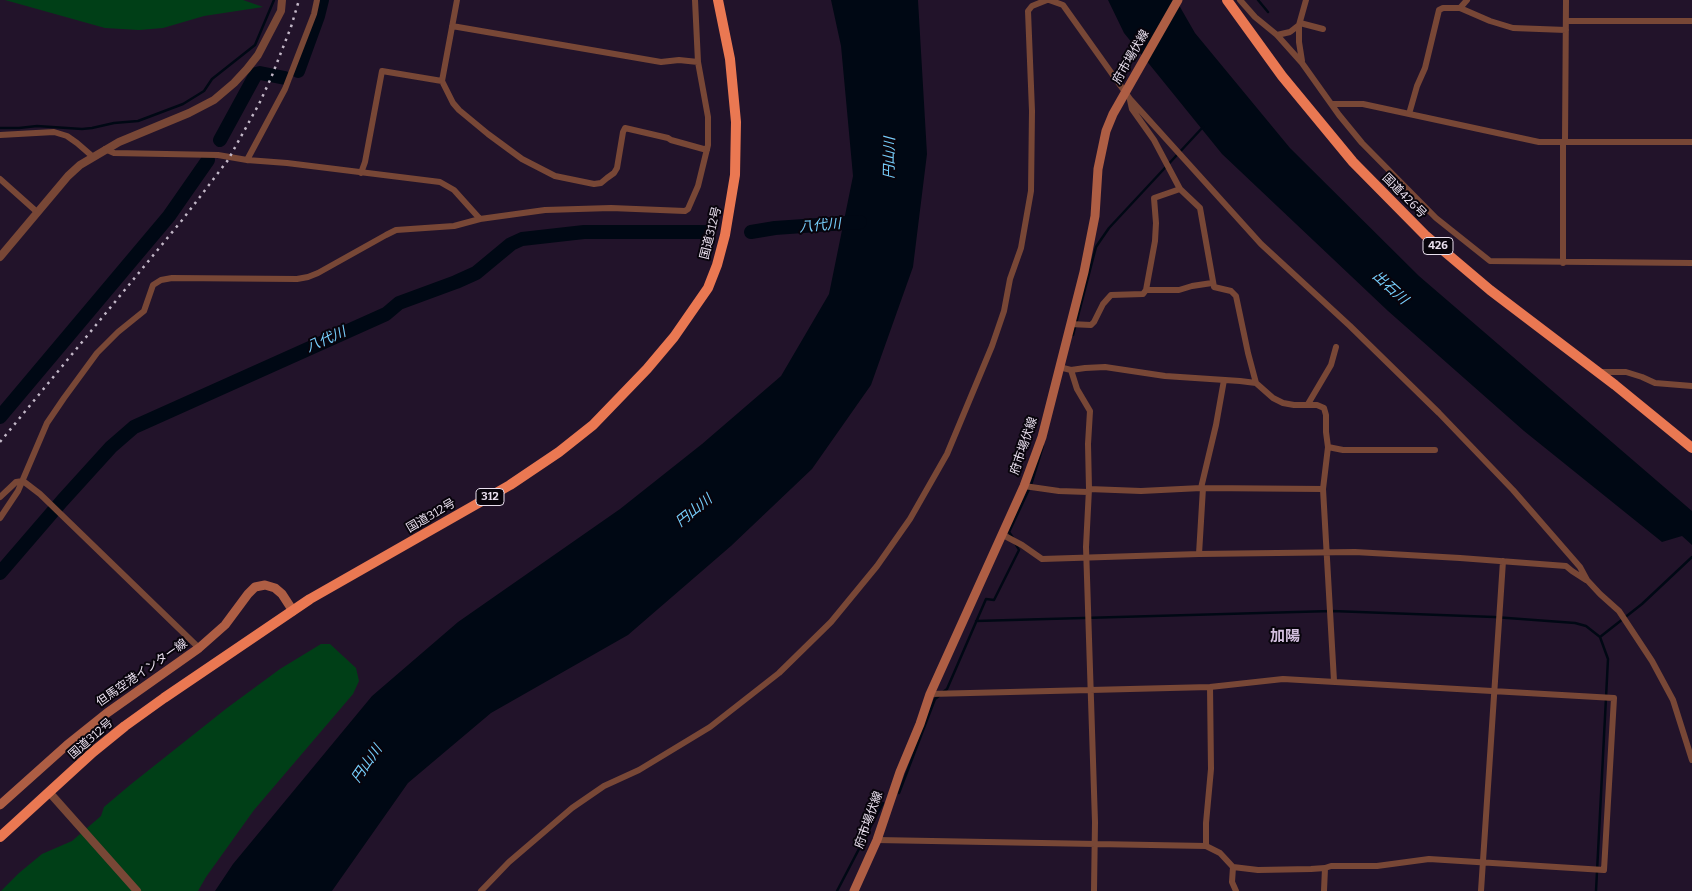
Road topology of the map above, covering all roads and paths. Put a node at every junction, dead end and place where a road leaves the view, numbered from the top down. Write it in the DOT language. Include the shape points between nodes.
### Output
graph roads {
  1 [pos="282,0"];
  2 [pos="317,0"];
  3 [pos="456,0"];
  4 [pos="695,0"];
  5 [pos="718,0"];
  6 [pos="1048,0"];
  7 [pos="1178,0"];
  8 [pos="1227,0"];
  9 [pos="1240,0"];
  10 [pos="1306,0"];
  11 [pos="1467,0"];
  12 [pos="1566,0"];
  13 [pos="1460,8"];
  14 [pos="1566,21"];
  15 [pos="1692,21"];
  16 [pos="1300,24"];
  17 [pos="452,26"];
  18 [pos="1323,29"];
  19 [pos="1566,30"];
  20 [pos="1276,35"];
  21 [pos="698,62"];
  22 [pos="1302,63"];
  23 [pos="442,81"];
  24 [pos="1127,96"];
  25 [pos="1332,104"];
  26 [pos="1409,114"];
  27 [pos="0,135"];
  28 [pos="1564,142"];
  29 [pos="1692,142"];
  30 [pos="105,149"];
  31 [pos="708,150"];
  32 [pos="92,156"];
  33 [pos="247,160"];
  34 [pos="361,173"];
  35 [pos="0,179"];
  36 [pos="1180,189"];
  37 [pos="37,212"];
  38 [pos="480,219"];
  39 [pos="0,257"];
  40 [pos="1564,263"];
  41 [pos="1692,263"];
  42 [pos="1212,283"];
  43 [pos="1146,290"];
  44 [pos="1070,324"];
  45 [pos="1336,347"];
  46 [pos="1059,367"];
  47 [pos="1071,370"];
  48 [pos="1598,372"];
  49 [pos="1224,380"];
  50 [pos="1256,383"];
  51 [pos="1692,386"];
  52 [pos="1308,404"];
  53 [pos="1328,447"];
  54 [pos="1692,448"];
  55 [pos="1435,450"];
  56 [pos="23,481"];
  57 [pos="1024,486"];
  58 [pos="1202,488"];
  59 [pos="1323,488"];
  60 [pos="1088,490"];
  61 [pos="0,497"];
  62 [pos="0,518"];
  63 [pos="1002,535"];
  64 [pos="1326,552"];
  65 [pos="1199,554"];
  66 [pos="1087,558"];
  67 [pos="1502,561"];
  68 [pos="1587,580"];
  69 [pos="293,611"];
  70 [pos="199,648"];
  71 [pos="1334,681"];
  72 [pos="1210,687"];
  73 [pos="1092,690"];
  74 [pos="1494,690"];
  75 [pos="930,694"];
  76 [pos="1692,760"];
  77 [pos="49,792"];
  78 [pos="0,805"];
  79 [pos="0,837"];
  80 [pos="877,840"];
  81 [pos="1095,844"];
  82 [pos="1206,846"];
  83 [pos="1483,863"];
  84 [pos="1233,867"];
  85 [pos="1325,868"];
  86 [pos="137,891"];
  87 [pos="481,891"];
  88 [pos="854,891"];
  89 [pos="1094,891"];
  90 [pos="1236,891"];
  91 [pos="1324,891"];
  92 [pos="1481,891"];
  1 -- 30 [label="street" via="281,11 258,55 214,100"];
  2 -- 33 [label="street" via="285,89"];
  3 -- 17 [label="street"];
  4 -- 21 [label="street"];
  5 -- 69 [label="highway, 国道312号 / 312" via="733,81 735,175 725,235 716,265 708,288 692,312 617,402 559,452 510,485"];
  6 -- 24 [label="street" via="1063,5"];
  6 -- 87 [label="street" via="1028,11 1032,111 1030,191 1021,248 992,346 947,454 910,519 831,622 780,674 696,736 639,770 604,786 572,808 509,862"];
  7 -- 24 [label="main road, 府市場伏線" via="1130,84"];
  8 -- 48 [label="highway, 国道426号 / 426" via="1307,107 1353,162 1403,213 1490,290"];
  9 -- 20 [label="street"];
  10 -- 16 [label="street"];
  11 -- 13 [label="street"];
  12 -- 14 [label="street"];
  13 -- 19 [label="street" via="1513,28"];
  13 -- 26 [label="street" via="1440,10"];
  14 -- 15 [label="street"];
  14 -- 19 [label="street"];
  16 -- 18 [label="street"];
  16 -- 20 [label="street" via="1290,32"];
  16 -- 22 [label="street"];
  17 -- 21 [label="street" via="661,62"];
  17 -- 23 [label="street"];
  19 -- 28 [label="street"];
  20 -- 22 [label="street"];
  21 -- 31 [label="street" via="708,116"];
  22 -- 25 [label="street"];
  23 -- 31 [label="street" via="459,110 522,159 556,176 601,183 614,173 625,128"];
  23 -- 34 [label="street" via="382,71"];
  24 -- 36 [label="street"];
  24 -- 44 [label="main road, 府市場伏線" via="1113,114 1102,147 1095,216"];
  24 -- 68 [label="street" via="1261,244 1350,326 1513,490"];
  25 -- 26 [label="street" via="1363,104"];
  25 -- 40 [label="street" via="1362,143 1436,218 1490,261"];
  26 -- 28 [label="street" via="1539,142"];
  27 -- 32 [label="street" via="54,132 67,136"];
  28 -- 29 [label="street"];
  28 -- 40 [label="street"];
  30 -- 32 [label="street"];
  30 -- 33 [label="street" via="114,153 218,155"];
  31 -- 38 [label="street" via="693,200 685,212 611,208 545,210"];
  32 -- 37 [label="street" via="68,176"];
  33 -- 34 [label="street"];
  34 -- 38 [label="street" via="440,182 454,190"];
  35 -- 37 [label="street"];
  36 -- 42 [label="street" via="1200,208"];
  36 -- 43 [label="street" via="1154,198 1155,241"];
  37 -- 39 [label="street"];
  38 -- 56 [label="street" via="454,226 396,230 308,277 161,280 154,285 144,311 97,353 64,398 47,423"];
  40 -- 41 [label="street"];
  42 -- 43 [label="street" via="1179,290"];
  42 -- 50 [label="street" via="1214,288 1231,291 1236,296"];
  43 -- 44 [label="street" via="1143,294 1112,294 1094,322"];
  44 -- 46 [label="main road, 府市場伏線"];
  45 -- 52 [label="street" via="1332,365"];
  46 -- 47 [label="street"];
  46 -- 57 [label="main road, 府市場伏線" via="1042,437"];
  47 -- 49 [label="street" via="1105,367"];
  47 -- 60 [label="street" via="1077,390 1090,412"];
  48 -- 51 [label="street" via="1626,372 1655,383"];
  48 -- 54 [label="highway, 国道426号 / 426"];
  49 -- 50 [label="street"];
  49 -- 58 [label="street"];
  50 -- 52 [label="street" via="1283,403"];
  52 -- 53 [label="street" via="1324,408"];
  53 -- 55 [label="street" via="1343,450"];
  53 -- 59 [label="street"];
  56 -- 61 [label="street" via="16,482"];
  56 -- 62 [label="street"];
  56 -- 70 [label="street"];
  57 -- 60 [label="street" via="1059,492"];
  57 -- 63 [label="main road, 府市場伏線"];
  58 -- 59 [label="street"];
  58 -- 60 [label="street"];
  58 -- 65 [label="street"];
  59 -- 64 [label="street"];
  60 -- 66 [label="street"];
  63 -- 66 [label="street" via="1042,559"];
  63 -- 75 [label="main road, 府市場伏線"];
  64 -- 65 [label="street"];
  64 -- 67 [label="street"];
  64 -- 71 [label="street"];
  65 -- 66 [label="street"];
  66 -- 73 [label="street"];
  67 -- 68 [label="street" via="1566,566"];
  67 -- 74 [label="street"];
  68 -- 76 [label="street" via="1619,612 1652,661 1673,700"];
  69 -- 70 [label="main road, 但馬空港インター線" via="275,588 266,585 255,587 225,625"];
  69 -- 77 [label="highway, 国道312号 / 312" via="126,726"];
  70 -- 78 [label="main road, 但馬空港インター線" via="107,713"];
  71 -- 72 [label="street" via="1283,679"];
  71 -- 74 [label="street"];
  72 -- 73 [label="street"];
  72 -- 82 [label="street" via="1211,769"];
  73 -- 75 [label="street"];
  73 -- 81 [label="street"];
  74 -- 83 [label="street"];
  74 -- 83 [label="street" via="1614,698 1604,870"];
  75 -- 80 [label="main road, 府市場伏線"];
  77 -- 79 [label="highway, 国道312号 / 312"];
  77 -- 86 [label="street"];
  80 -- 81 [label="street"];
  80 -- 88 [label="main road, 府市場伏線"];
  81 -- 82 [label="street"];
  81 -- 89 [label="street"];
  82 -- 84 [label="street" via="1220,853"];
  83 -- 85 [label="street" via="1429,859"];
  83 -- 92 [label="street"];
  84 -- 85 [label="street" via="1258,870"];
  84 -- 90 [label="street" via="1232,882"];
  85 -- 91 [label="street"];
}
